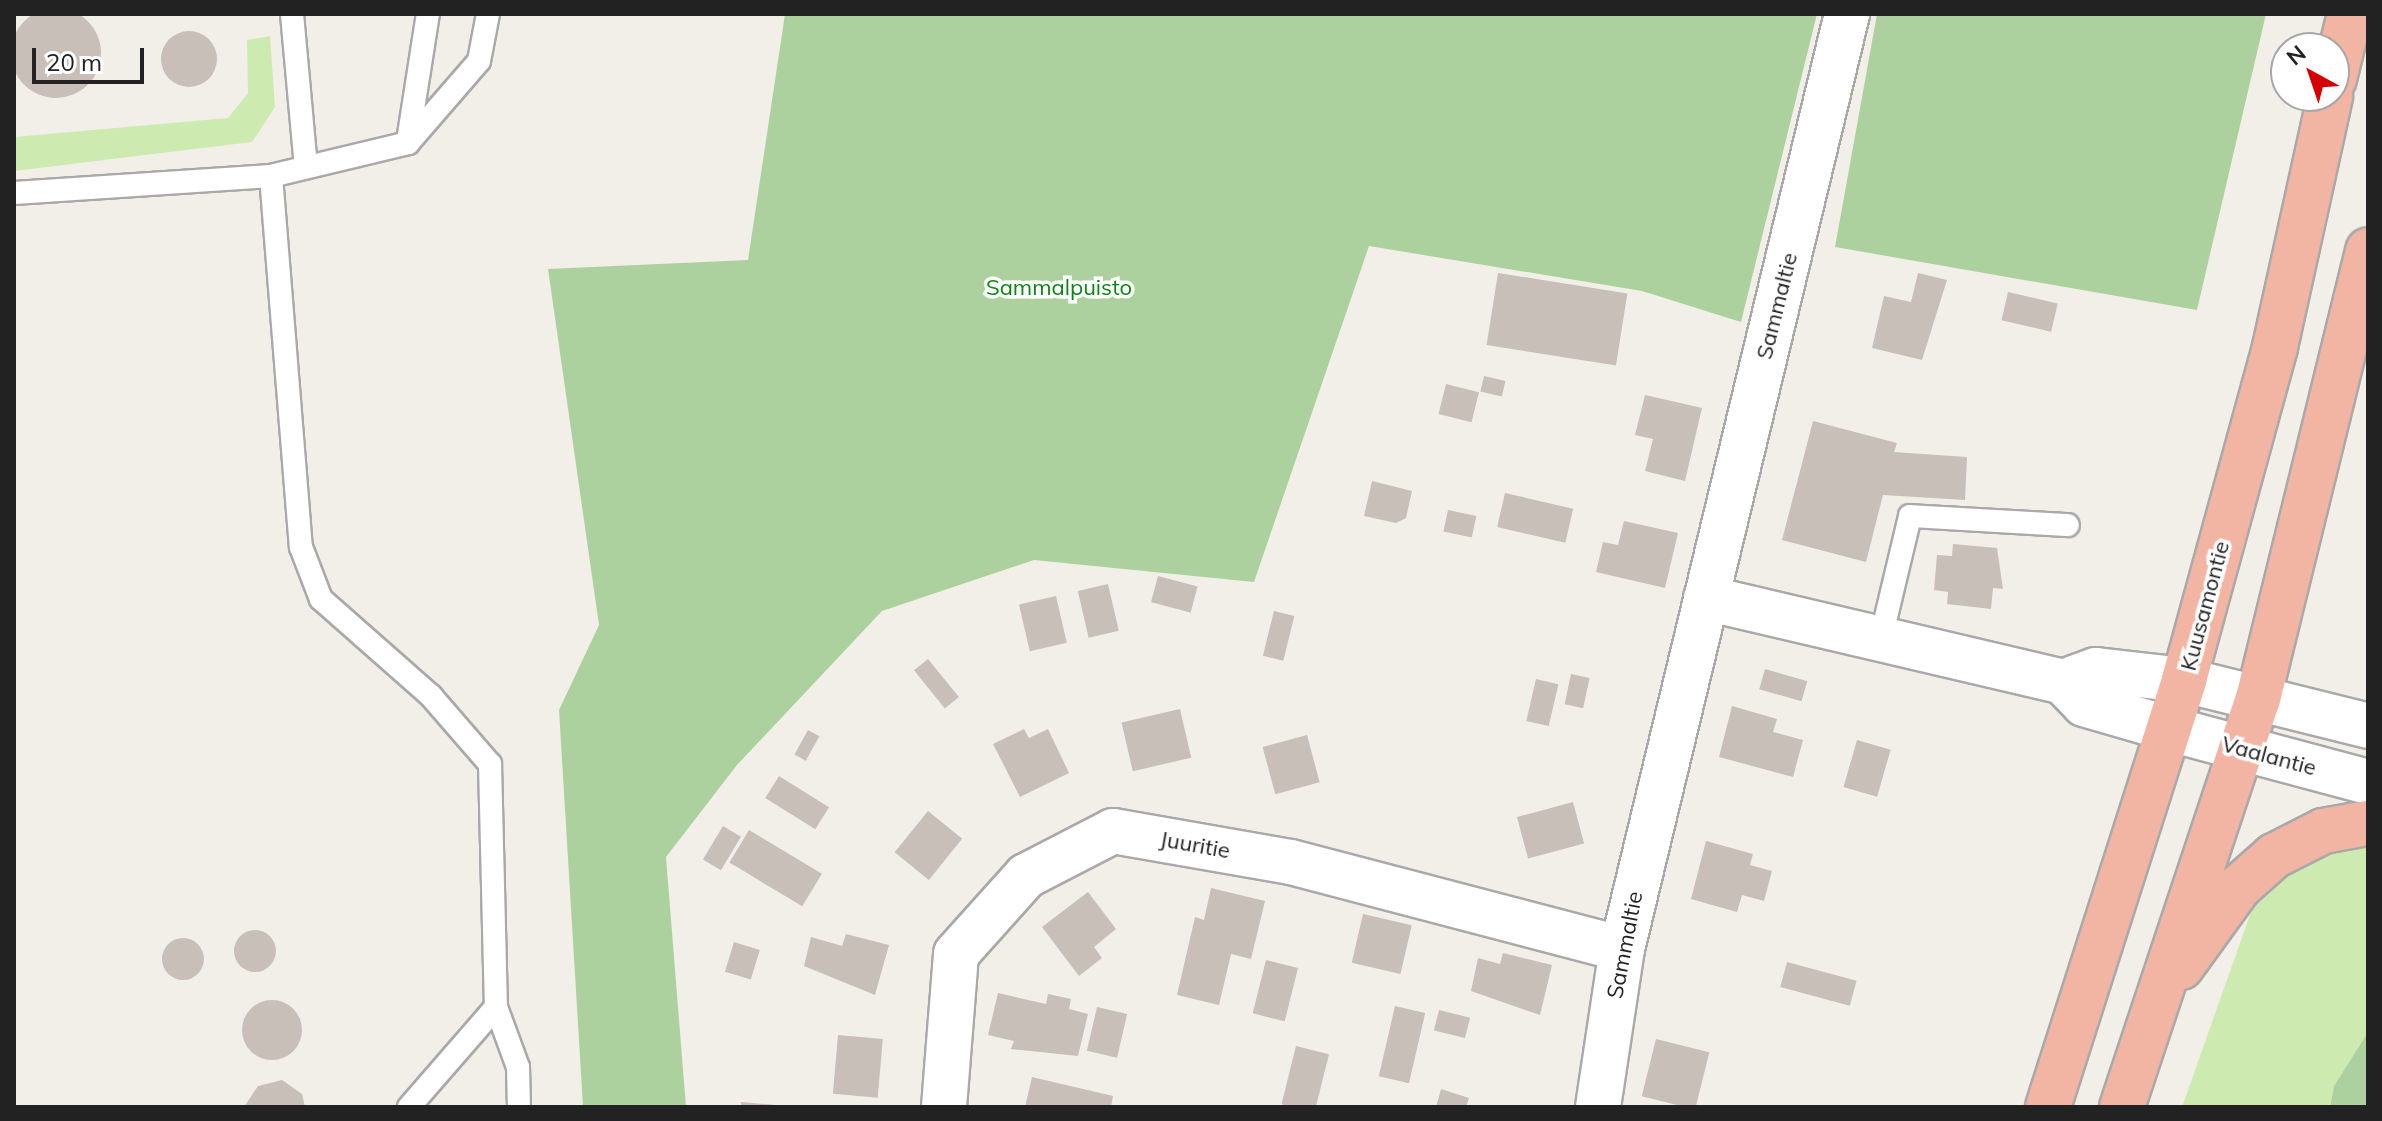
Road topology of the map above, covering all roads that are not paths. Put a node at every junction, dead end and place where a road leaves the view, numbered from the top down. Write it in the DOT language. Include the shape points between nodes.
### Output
graph roads {
  1 [pos="292,14"];
  2 [pos="428,14"];
  3 [pos="488,14"];
  4 [pos="1847,14"];
  5 [pos="2326,112"];
  6 [pos="408,143"];
  7 [pos="306,167"];
  8 [pos="271,176"];
  9 [pos="14,193"];
  10 [pos="2368,250"];
  11 [pos="2068,525"];
  12 [pos="1706,598"];
  13 [pos="1881,638"];
  14 [pos="2184,680"];
  15 [pos="2063,682"];
  16 [pos="2258,699"];
  17 [pos="2368,726"];
  18 [pos="2170,729"];
  19 [pos="2242,750"];
  20 [pos="2368,782"];
  21 [pos="2368,823"];
  22 [pos="1622,949"];
  23 [pos="2166,984"];
  24 [pos="496,1007"];
  25 [pos="409,1107"];
  26 [pos="519,1107"];
  27 [pos="944,1107"];
  28 [pos="1598,1107"];
  29 [pos="2048,1107"];
  30 [pos="2122,1107"];
  1 -- 7 [label="lane"];
  2 -- 6 [label="lane"];
  3 -- 6 [label="lane" via="479,61"];
  4 -- 12 [label="street, Sammaltie"];
  5 -- 14 [label="highway, Kuusamontie" via="2275,347"];
  6 -- 7 [label="lane"];
  7 -- 8 [label="lane"];
  8 -- 9 [label="lane"];
  8 -- 24 [label="lane" via="301,547 321,599 431,696 490,764"];
  10 -- 16 [label="highway"];
  11 -- 13 [label="lane" via="1910,516"];
  12 -- 13 [label="street"];
  12 -- 22 [label="street, Sammaltie"];
  13 -- 15 [label="street"];
  14 -- 15 [label="street" via="2096,670"];
  14 -- 16 [label="street"];
  14 -- 18 [label="highway, Kuusamontie"];
  15 -- 18 [label="street" via="2084,704"];
  16 -- 17 [label="street"];
  16 -- 19 [label="highway"];
  18 -- 19 [label="street, Vaalantie"];
  18 -- 29 [label="highway, Kuusamontie"];
  19 -- 20 [label="street, Vaalantie"];
  19 -- 23 [label="highway"];
  21 -- 23 [label="highway" via="2323,831 2274,856 2239,887 2211,933"];
  22 -- 27 [label="street, Juuritie" via="1291,862 1113,831 1026,876 956,954"];
  22 -- 28 [label="street, Sammaltie"];
  23 -- 30 [label="highway"];
  24 -- 25 [label="lane"];
  24 -- 26 [label="lane" via="518,1067"];
}
